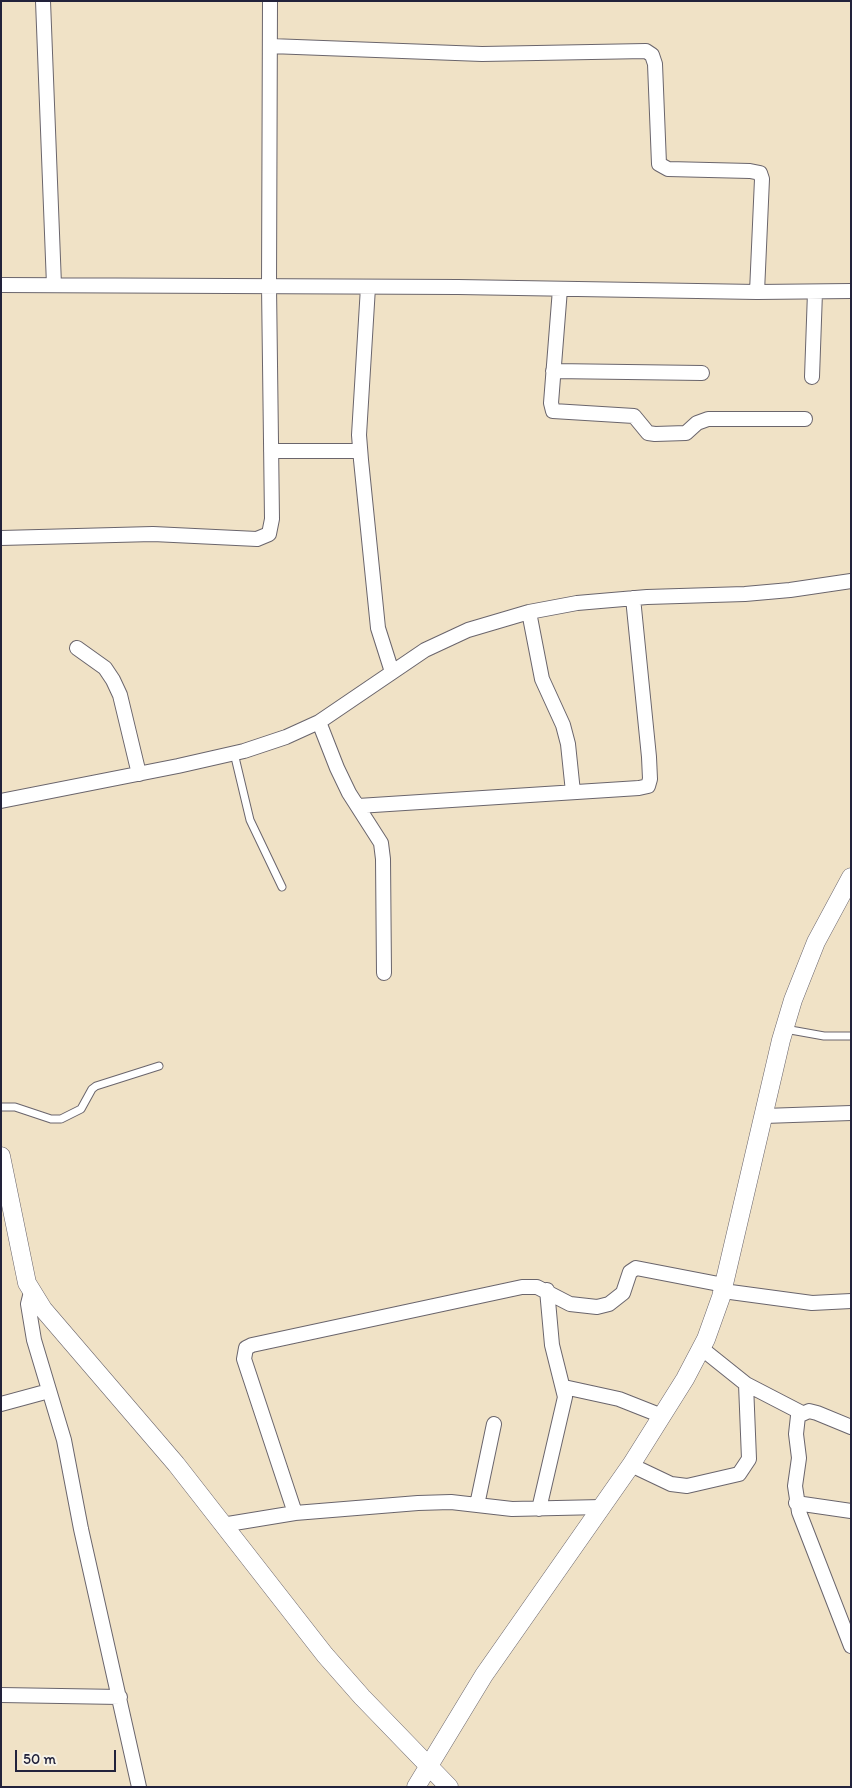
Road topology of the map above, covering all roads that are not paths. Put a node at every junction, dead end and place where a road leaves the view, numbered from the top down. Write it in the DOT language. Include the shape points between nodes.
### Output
graph roads {
  1 [pos="43,1"];
  2 [pos="270,1"];
  3 [pos="270,46"];
  4 [pos="1,285"];
  5 [pos="54,285"];
  6 [pos="269,286"];
  7 [pos="368,287"];
  8 [pos="560,289"];
  9 [pos="851,291"];
  10 [pos="757,292"];
  11 [pos="815,292"];
  12 [pos="553,371"];
  13 [pos="702,373"];
  14 [pos="812,377"];
  15 [pos="805,419"];
  16 [pos="271,451"];
  17 [pos="360,451"];
  18 [pos="1,538"];
  19 [pos="851,581"];
  20 [pos="633,598"];
  21 [pos="529,612"];
  22 [pos="77,648"];
  23 [pos="392,672"];
  24 [pos="319,722"];
  25 [pos="234,753"];
  26 [pos="139,774"];
  27 [pos="573,792"];
  28 [pos="1,801"];
  29 [pos="358,806"];
  30 [pos="851,877"];
  31 [pos="282,887"];
  32 [pos="384,972"];
  33 [pos="785,1028"];
  34 [pos="851,1036"];
  35 [pos="159,1066"];
  36 [pos="1,1107"];
  37 [pos="851,1113"];
  38 [pos="764,1116"];
  39 [pos="1,1156"];
  40 [pos="29,1287"];
  41 [pos="723,1288"];
  42 [pos="548,1290"];
  43 [pos="851,1302"];
  44 [pos="701,1348"];
  45 [pos="746,1384"];
  46 [pos="564,1387"];
  47 [pos="50,1391"];
  48 [pos="1,1404"];
  49 [pos="802,1413"];
  50 [pos="662,1416"];
  51 [pos="494,1424"];
  52 [pos="851,1428"];
  53 [pos="631,1465"];
  54 [pos="796,1503"];
  55 [pos="478,1504"];
  56 [pos="602,1507"];
  57 [pos="539,1509"];
  58 [pos="851,1511"];
  59 [pos="296,1513"];
  60 [pos="222,1525"];
  61 [pos="851,1646"];
  62 [pos="1,1695"];
  63 [pos="120,1697"];
  64 [pos="429,1764"];
  65 [pos="139,1787"];
  66 [pos="416,1787"];
  67 [pos="449,1787"];
  1 -- 5 [label="street"];
  2 -- 3 [label="street"];
  3 -- 6 [label="street"];
  3 -- 10 [label="street" via="482,54 646,51 652,55 655,64 659,164 668,169 760,173"];
  4 -- 5 [label="street"];
  5 -- 6 [label="street"];
  6 -- 7 [label="street"];
  6 -- 16 [label="street"];
  7 -- 8 [label="street"];
  7 -- 17 [label="street"];
  8 -- 10 [label="street"];
  8 -- 12 [label="street"];
  9 -- 11 [label="street"];
  10 -- 11 [label="street"];
  11 -- 14 [label="street"];
  12 -- 13 [label="street"];
  12 -- 15 [label="street" via="553,411 634,416 648,433 686,433 697,423 708,419"];
  16 -- 17 [label="street"];
  16 -- 18 [label="street" via="272,528 262,538 153,534"];
  17 -- 23 [label="street" via="374,605"];
  19 -- 20 [label="street" via="745,594"];
  20 -- 21 [label="street" via="577,603"];
  20 -- 27 [label="street" via="649,783 639,788"];
  21 -- 23 [label="street" via="468,630 425,650"];
  21 -- 27 [label="street" via="542,679 568,744"];
  22 -- 26 [label="street" via="105,668 114,680"];
  23 -- 24 [label="street"];
  24 -- 25 [label="street"];
  24 -- 29 [label="street" via="337,768"];
  25 -- 26 [label="street"];
  25 -- 31 [label="lane" via="250,820"];
  26 -- 28 [label="street"];
  27 -- 29 [label="street"];
  29 -- 32 [label="street" via="381,843"];
  30 -- 33 [label="street" via="820,935"];
  33 -- 34 [label="lane" via="824,1036"];
  33 -- 38 [label="street"];
  35 -- 36 [label="lane" via="96,1086 81,1109 61,1120 15,1107"];
  37 -- 38 [label="street"];
  38 -- 41 [label="street"];
  39 -- 40 [label="street"];
  40 -- 47 [label="street" via="28,1304 38,1359"];
  40 -- 60 [label="street" via="176,1464"];
  41 -- 42 [label="street" via="636,1268 630,1272 623,1294 609,1304 597,1307 570,1304"];
  41 -- 43 [label="street" via="812,1303"];
  41 -- 44 [label="street"];
  42 -- 46 [label="street" via="552,1345"];
  42 -- 59 [label="street" via="522,1287 246,1348 244,1359"];
  44 -- 45 [label="street"];
  44 -- 50 [label="street"];
  45 -- 49 [label="street"];
  45 -- 53 [label="street" via="749,1459 739,1474 688,1486 671,1484"];
  46 -- 50 [label="street" via="619,1399"];
  46 -- 57 [label="street" via="564,1409"];
  47 -- 48 [label="street"];
  47 -- 63 [label="street" via="64,1440"];
  49 -- 52 [label="street" via="817,1413"];
  49 -- 54 [label="street" via="796,1422 799,1458"];
  50 -- 53 [label="street"];
  51 -- 55 [label="street"];
  53 -- 56 [label="street"];
  54 -- 58 [label="street"];
  54 -- 61 [label="street"];
  55 -- 57 [label="street"];
  55 -- 59 [label="street" via="418,1502"];
  56 -- 57 [label="street"];
  56 -- 64 [label="street" via="484,1674"];
  59 -- 60 [label="street"];
  60 -- 64 [label="street" via="356,1690"];
  62 -- 63 [label="street"];
  63 -- 65 [label="street"];
  64 -- 66 [label="street"];
  64 -- 67 [label="street"];
}
